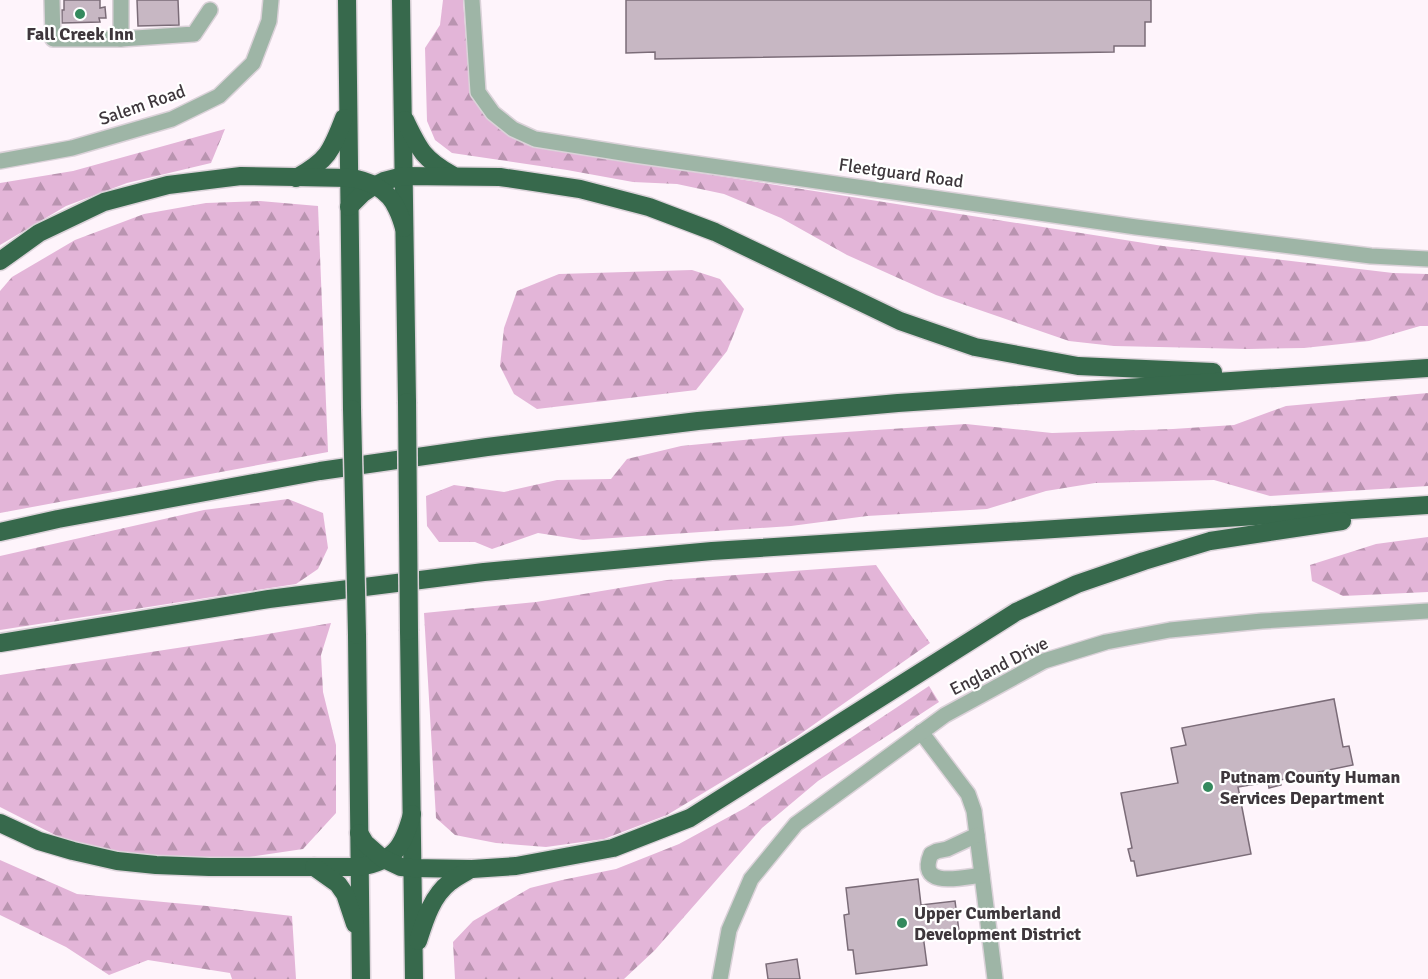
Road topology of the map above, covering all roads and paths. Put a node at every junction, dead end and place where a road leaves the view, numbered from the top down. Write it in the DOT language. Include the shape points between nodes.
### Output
graph roads {
  1 [pos="52,0"];
  2 [pos="121,0"];
  3 [pos="271,0"];
  4 [pos="347,0"];
  5 [pos="400,0"];
  6 [pos="472,0"];
  7 [pos="210,10"];
  8 [pos="121,39"];
  9 [pos="348,108"];
  10 [pos="402,114"];
  11 [pos="0,161"];
  12 [pos="403,176"];
  13 [pos="454,176"];
  14 [pos="296,178"];
  15 [pos="349,178"];
  16 [pos="375,186"];
  17 [pos="350,207"];
  18 [pos="404,228"];
  19 [pos="1428,259"];
  20 [pos="0,261"];
  21 [pos="1428,368"];
  22 [pos="1308,376"];
  23 [pos="1428,506"];
  24 [pos="0,532"];
  25 [pos="1428,611"];
  26 [pos="0,643"];
  27 [pos="921,732"];
  28 [pos="412,814"];
  29 [pos="0,823"];
  30 [pos="359,833"];
  31 [pos="977,835"];
  32 [pos="386,860"];
  33 [pos="314,867"];
  34 [pos="359,867"];
  35 [pos="412,868"];
  36 [pos="472,869"];
  37 [pos="982,875"];
  38 [pos="361,943"];
  39 [pos="414,957"];
  40 [pos="361,979"];
  41 [pos="414,979"];
  42 [pos="720,979"];
  43 [pos="995,979"];
  1 -- 8 [label="street" via="53,39"];
  2 -- 8 [label="street"];
  3 -- 11 [label="street, Salem Road" via="269,21 253,63 219,96 150,126 72,148"];
  4 -- 9 [label="highway"];
  5 -- 10 [label="highway"];
  6 -- 19 [label="street, Fleetguard Road" via="478,92 499,118 535,139 1136,227 1371,256"];
  7 -- 8 [label="street" via="194,34"];
  9 -- 14 [label="highway" via="325,158"];
  9 -- 15 [label="highway"];
  10 -- 12 [label="highway"];
  10 -- 13 [label="highway" via="423,154"];
  12 -- 13 [label="highway"];
  12 -- 16 [label="highway"];
  12 -- 18 [label="highway"];
  13 -- 22 [label="highway" via="500,177 649,207 715,232 900,321 975,347 1078,366"];
  14 -- 15 [label="highway"];
  14 -- 20 [label="highway" via="241,176 168,185 104,202 39,233"];
  15 -- 16 [label="highway"];
  15 -- 17 [label="highway"];
  16 -- 17 [label="highway"];
  16 -- 18 [label="highway" via="394,203"];
  17 -- 30 [label="highway, bridge"];
  18 -- 28 [label="highway, bridge"];
  21 -- 22 [label="highway"];
  22 -- 24 [label="highway" via="898,403 687,422 320,471"];
  23 -- 26 [label="highway" via="712,551 484,572 269,599"];
  23 -- 36 [label="highway" via="1210,541 1077,584 1017,612 690,818 613,848 516,866"];
  25 -- 27 [label="street, England Drive" via="1262,621 1170,630 1106,642 1044,661"];
  27 -- 31 [label="street" via="968,794"];
  27 -- 42 [label="street, England Drive" via="796,824 752,879 729,930"];
  28 -- 32 [label="highway" via="403,840"];
  28 -- 35 [label="highway"];
  29 -- 33 [label="highway" via="39,841 117,861 209,867"];
  30 -- 32 [label="highway"];
  30 -- 34 [label="highway"];
  31 -- 37 [label="street"];
  31 -- 37 [label="street" via="931,854 929,865 934,878"];
  32 -- 34 [label="highway"];
  32 -- 35 [label="highway"];
  33 -- 34 [label="highway"];
  33 -- 38 [label="highway" via="345,894"];
  34 -- 38 [label="highway"];
  35 -- 36 [label="highway"];
  35 -- 39 [label="highway"];
  36 -- 39 [label="highway" via="449,882 435,899 426,915"];
  37 -- 43 [label="street"];
  38 -- 40 [label="highway"];
  39 -- 41 [label="highway"];
}
